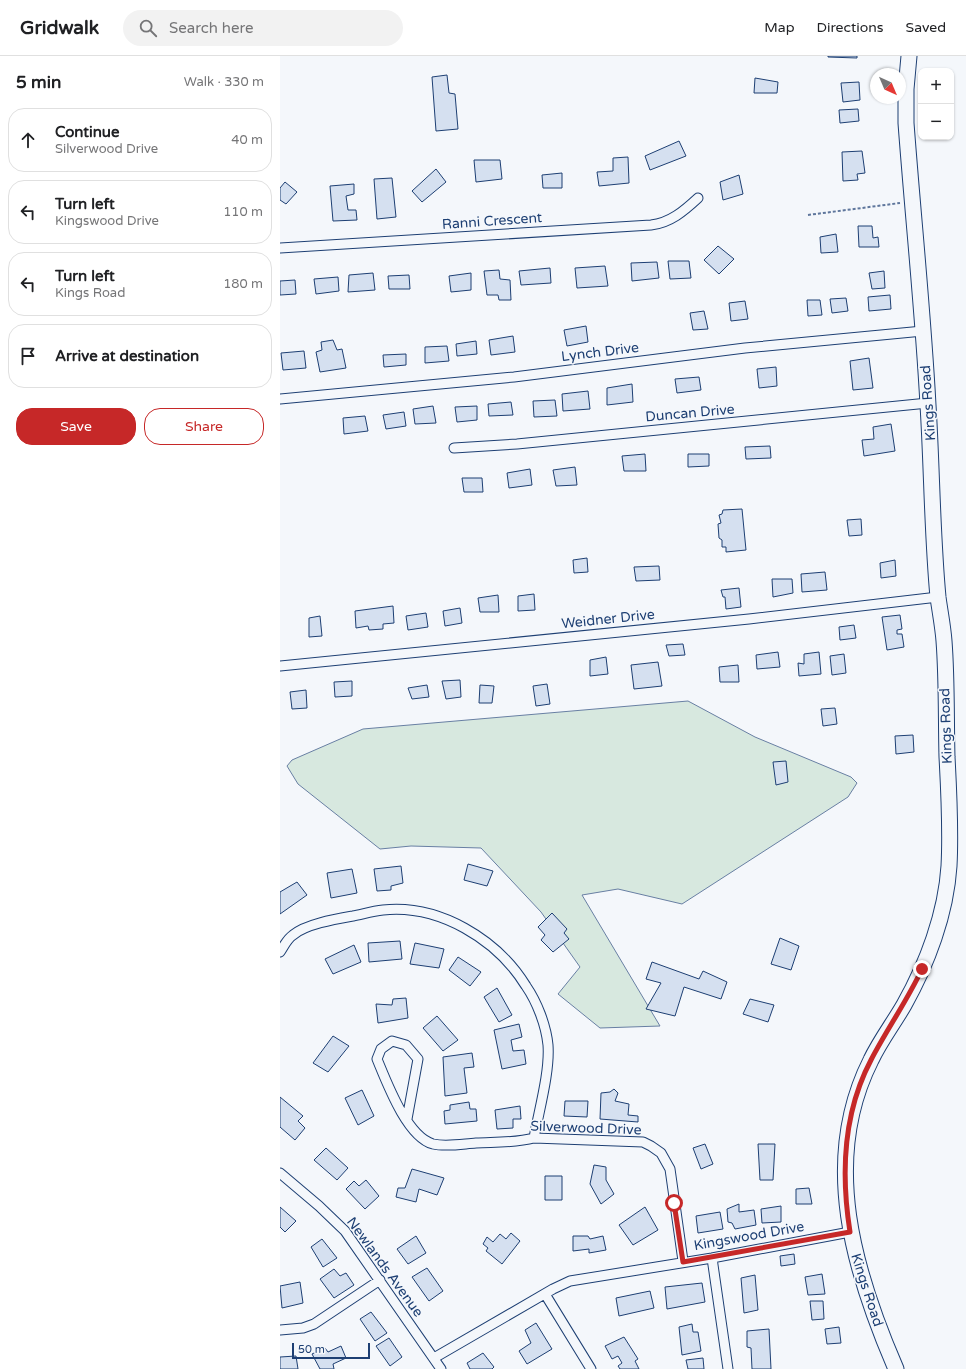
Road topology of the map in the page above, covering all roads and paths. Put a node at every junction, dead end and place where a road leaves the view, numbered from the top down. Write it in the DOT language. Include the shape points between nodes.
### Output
graph roads {
  1 [pos="909,56"];
  2 [pos="698,198"];
  3 [pos="912,200"];
  4 [pos="808,215"];
  5 [pos="280,248"];
  6 [pos="923,331"];
  7 [pos="280,399"];
  8 [pos="928,403"];
  9 [pos="454,448"];
  10 [pos="938,597"];
  11 [pos="280,666"];
  12 [pos="280,952"];
  13 [pos="407,1119"];
  14 [pos="534,1138"];
  15 [pos="280,1173"];
  16 [pos="850,1232"];
  17 [pos="712,1258"];
  18 [pos="683,1262"];
  19 [pos="380,1280"];
  20 [pos="545,1294"];
  21 [pos="280,1330"];
  22 [pos="434,1358"];
  23 [pos="441,1369"];
  24 [pos="591,1369"];
  25 [pos="728,1369"];
  26 [pos="896,1369"];
  1 -- 3 [label="main road, Kings Road" via="906,107"];
  2 -- 5 [label="street, Ranni Crescent" via="682,213 651,225"];
  3 -- 4 [label="path" via="895,205"];
  3 -- 6 [label="main road, Kings Road"];
  6 -- 7 [label="street, Lynch Drive" via="745,348 514,377"];
  6 -- 8 [label="main road, Kings Road"];
  8 -- 9 [label="street, Duncan Drive"];
  8 -- 10 [label="main road, Kings Road"];
  10 -- 11 [label="street, Weidner Drive" via="749,619"];
  10 -- 16 [label="main road, Kings Road" via="944,642 950,823 949,869 940,916 926,959 905,1003 870,1060 854,1103 845,1148 846,1201"];
  12 -- 14 [label="street" via="289,939 301,930 383,910 439,917 478,935 499,952 520,977 537,1006 546,1034 547,1061"];
  13 -- 13 [label="street, Silverwood Drive" via="377,1059 381,1049 392,1041 406,1045 418,1059"];
  13 -- 14 [label="street, Silverwood Drive" via="417,1136 436,1144"];
  14 -- 18 [label="street, Silverwood Drive" via="631,1141 643,1142 654,1147 664,1156 670,1169"];
  15 -- 19 [label="street, Newlands Avenue" via="338,1223"];
  16 -- 17 [label="street, Kingswood Drive"];
  16 -- 26 [label="main road, Kings Road" via="863,1284"];
  17 -- 18 [label="street, Kingswood Drive"];
  17 -- 25 [label="street"];
  18 -- 20 [label="street, Kingswood Drive" via="570,1281"];
  19 -- 21 [label="street" via="314,1324 303,1328"];
  19 -- 22 [label="street, Newlands Avenue"];
  20 -- 22 [label="street, Kingswood Drive"];
  20 -- 24 [label="street"];
  22 -- 23 [label="street, Newlands Avenue"];
}
